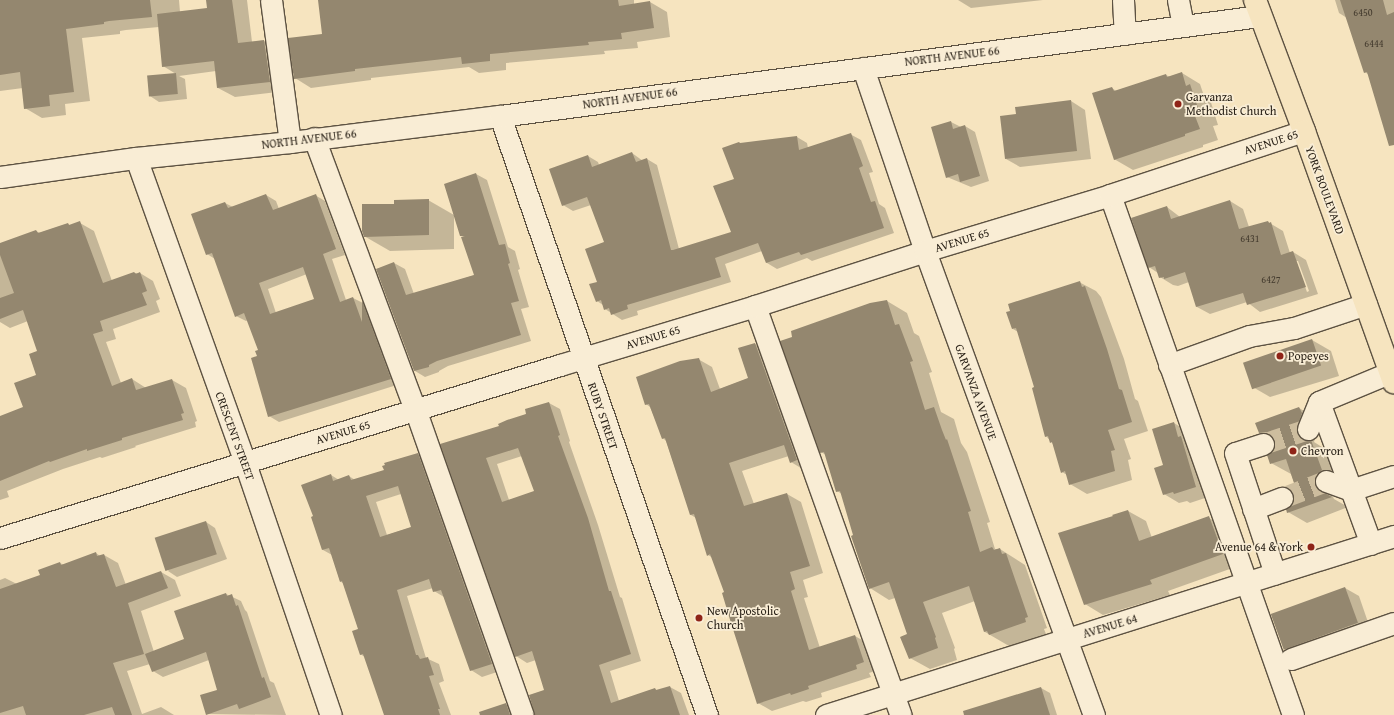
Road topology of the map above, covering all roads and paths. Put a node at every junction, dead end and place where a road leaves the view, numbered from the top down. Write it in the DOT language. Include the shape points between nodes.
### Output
graph roads {
  1 [pos="271,0"];
  2 [pos="1123,0"];
  3 [pos="1178,0"];
  4 [pos="1258,8"];
  5 [pos="1183,26"];
  6 [pos="1125,34"];
  7 [pos="862,68"];
  8 [pos="500,116"];
  9 [pos="1304,131"];
  10 [pos="314,138"];
  11 [pos="290,142"];
  12 [pos="136,158"];
  13 [pos="0,177"];
  14 [pos="1110,195"];
  15 [pos="925,251"];
  16 [pos="1366,304"];
  17 [pos="755,306"];
  18 [pos="583,358"];
  19 [pos="1169,365"];
  20 [pos="1392,377"];
  21 [pos="1319,402"];
  22 [pos="415,409"];
  23 [pos="1308,430"];
  24 [pos="1263,444"];
  25 [pos="245,462"];
  26 [pos="1394,476"];
  27 [pos="1326,481"];
  28 [pos="1351,490"];
  29 [pos="1282,498"];
  30 [pos="1253,509"];
  31 [pos="1394,536"];
  32 [pos="0,538"];
  33 [pos="1371,544"];
  34 [pos="1275,574"];
  35 [pos="1245,583"];
  36 [pos="1394,623"];
  37 [pos="1066,639"];
  38 [pos="1291,659"];
  39 [pos="893,694"];
  40 [pos="331,715"];
  41 [pos="523,715"];
  42 [pos="707,715"];
  43 [pos="826,715"];
  44 [pos="901,715"];
  45 [pos="1094,715"];
  46 [pos="1292,715"];
  1 -- 11 [label="street"];
  2 -- 6 [label="street"];
  3 -- 5 [label="street"];
  4 -- 5 [label="street, NORTH AVENUE 66"];
  4 -- 9 [label="main road, YORK BOULEVARD"];
  5 -- 6 [label="street, NORTH AVENUE 66"];
  6 -- 7 [label="street, NORTH AVENUE 66"];
  7 -- 8 [label="street, NORTH AVENUE 66"];
  7 -- 15 [label="street, GARVANZA AVENUE"];
  8 -- 10 [label="street, NORTH AVENUE 66"];
  8 -- 18 [label="street, RUBY STREET"];
  9 -- 14 [label="street, AVENUE 65"];
  9 -- 16 [label="main road, YORK BOULEVARD"];
  10 -- 11 [label="street, NORTH AVENUE 66"];
  10 -- 22 [label="street"];
  11 -- 12 [label="street, NORTH AVENUE 66"];
  12 -- 13 [label="street, NORTH AVENUE 66"];
  12 -- 25 [label="street, CRESCENT STREET"];
  14 -- 15 [label="street, AVENUE 65"];
  14 -- 19 [label="street"];
  15 -- 17 [label="street, AVENUE 65"];
  15 -- 37 [label="street, GARVANZA AVENUE"];
  16 -- 19 [label="street" via="1294,328 1249,336"];
  16 -- 20 [label="main road, YORK BOULEVARD"];
  17 -- 18 [label="street, AVENUE 65"];
  17 -- 39 [label="street"];
  18 -- 22 [label="street, AVENUE 65"];
  18 -- 42 [label="street, RUBY STREET"];
  19 -- 35 [label="street"];
  20 -- 21 [label="street"];
  21 -- 23 [label="street"];
  21 -- 28 [label="street"];
  22 -- 25 [label="street, AVENUE 65"];
  22 -- 41 [label="street"];
  24 -- 30 [label="street" via="1235,453"];
  25 -- 32 [label="street, AVENUE 65"];
  25 -- 40 [label="street, CRESCENT STREET"];
  26 -- 28 [label="street"];
  27 -- 28 [label="street"];
  28 -- 33 [label="street"];
  29 -- 30 [label="street"];
  30 -- 34 [label="street"];
  31 -- 33 [label="street, AVENUE 64"];
  33 -- 34 [label="street, AVENUE 64"];
  34 -- 35 [label="street, AVENUE 64"];
  35 -- 37 [label="street, AVENUE 64"];
  35 -- 46 [label="street"];
  36 -- 38 [label="street"];
  37 -- 39 [label="street, AVENUE 64"];
  37 -- 45 [label="street, GARVANZA AVENUE"];
  39 -- 43 [label="street, AVENUE 64"];
  39 -- 44 [label="street"];
}
